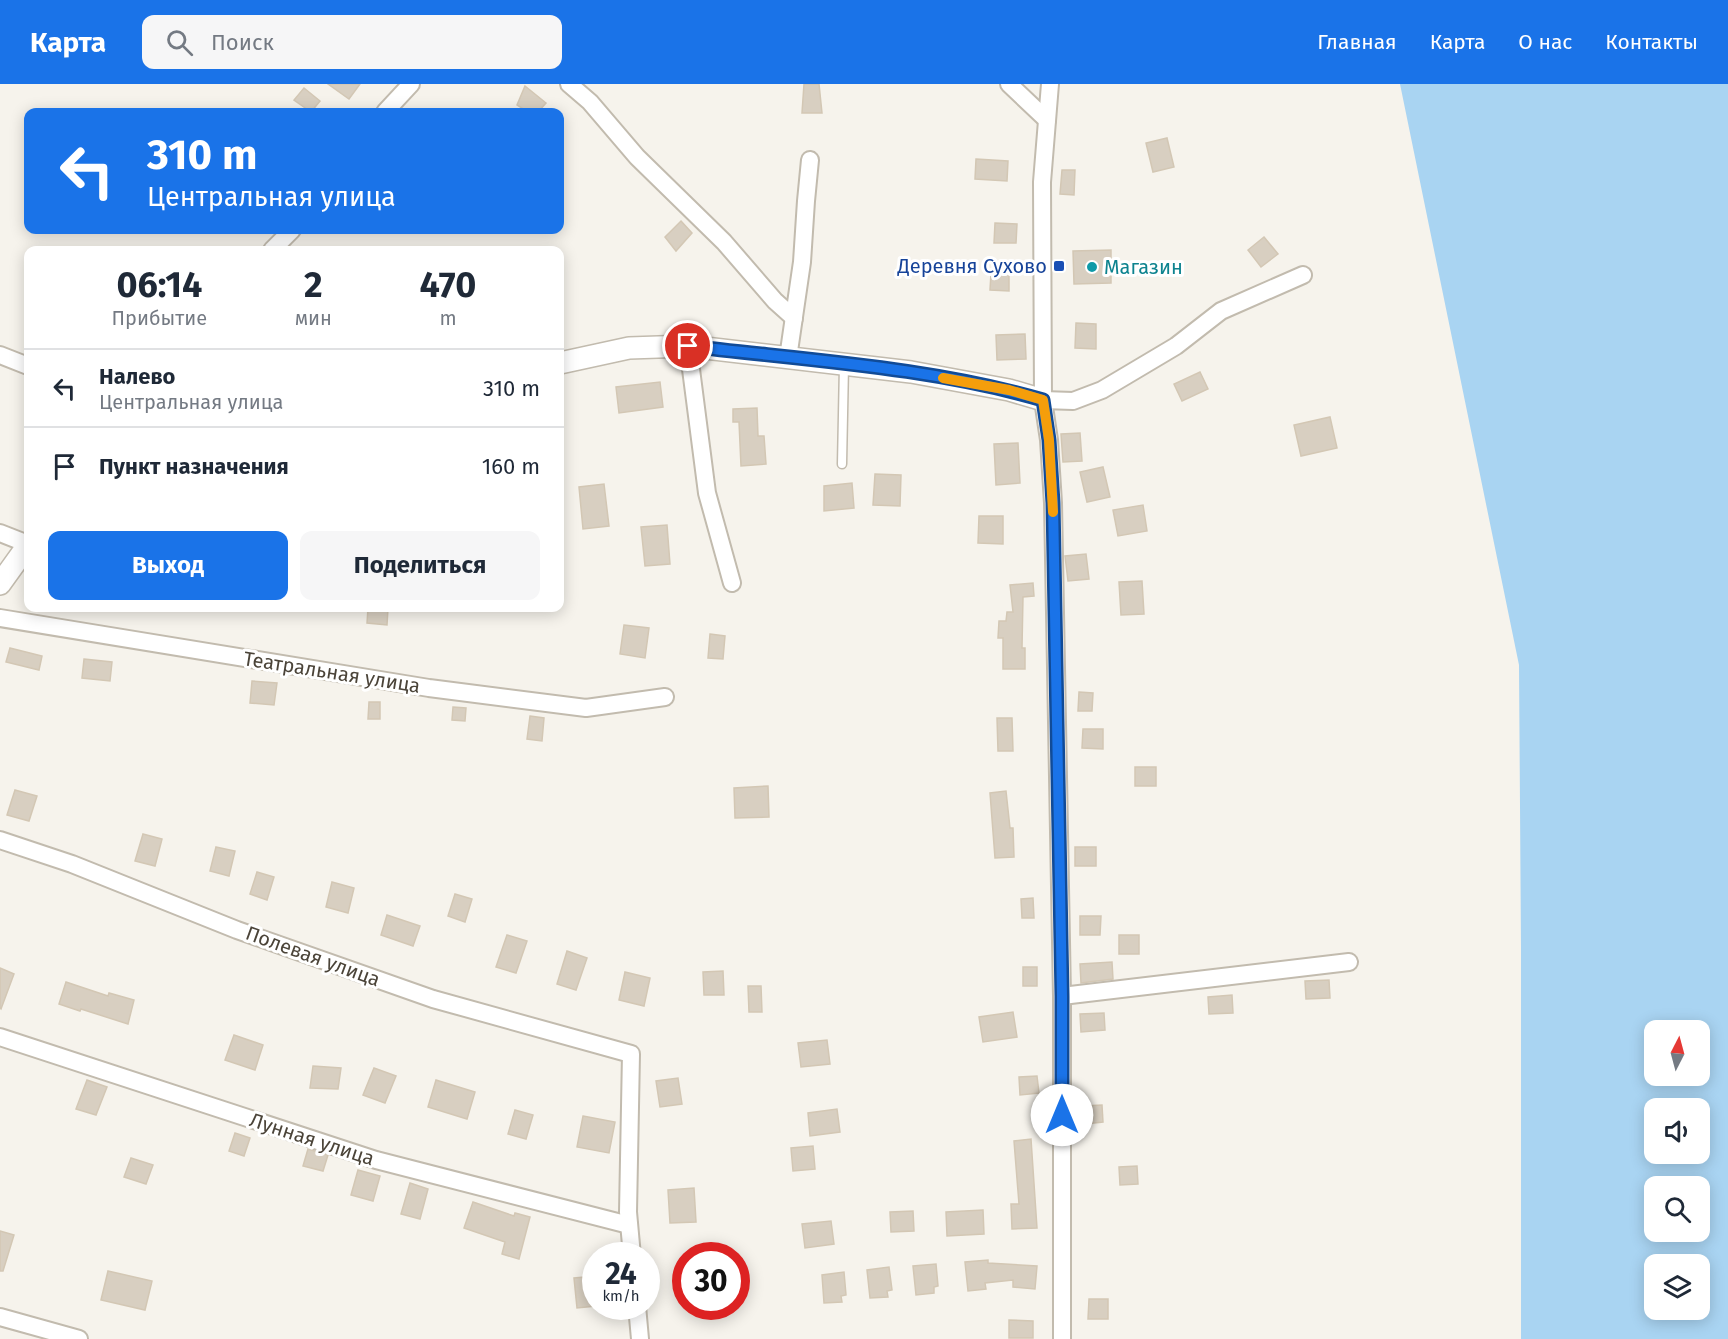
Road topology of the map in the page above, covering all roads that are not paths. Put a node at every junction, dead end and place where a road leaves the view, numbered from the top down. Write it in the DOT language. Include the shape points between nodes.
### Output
graph roads {
  1 [pos="411,84"];
  2 [pos="569,84"];
  3 [pos="1009,84"];
  4 [pos="1050,84"];
  5 [pos="389,108"];
  6 [pos="1047,120"];
  7 [pos="810,160"];
  8 [pos="288,234"];
  9 [pos="276,246"];
  10 [pos="1303,276"];
  11 [pos="794,318"];
  12 [pos="688,346"];
  13 [pos="0,355"];
  14 [pos="788,358"];
  15 [pos="564,362"];
  16 [pos="24,364"];
  17 [pos="844,364"];
  18 [pos="1043,400"];
  19 [pos="842,464"];
  20 [pos="0,533"];
  21 [pos="24,542"];
  22 [pos="24,550"];
  23 [pos="732,583"];
  24 [pos="0,584"];
  25 [pos="0,618"];
  26 [pos="665,697"];
  27 [pos="0,840"];
  28 [pos="1348,962"];
  29 [pos="1062,996"];
  30 [pos="0,1036"];
  31 [pos="629,1225"];
  32 [pos="631,1242"];
  33 [pos="0,1317"];
  34 [pos="638,1320"];
  35 [pos="79,1339"];
  36 [pos="640,1339"];
  37 [pos="1062,1339"];
  1 -- 5 [label="street"];
  2 -- 11 [label="street"];
  3 -- 6 [label="street"];
  4 -- 6 [label="street"];
  6 -- 18 [label="street" via="1042,182"];
  7 -- 11 [label="street"];
  8 -- 9 [label="street"];
  10 -- 18 [label="street" via="1221,311 1176,346 1102,390 1073,401"];
  11 -- 14 [label="street"];
  12 -- 14 [label="street"];
  12 -- 15 [label="street" via="629,348"];
  12 -- 23 [label="street" via="707,493"];
  13 -- 16 [label="street"];
  14 -- 17 [label="street"];
  17 -- 18 [label="street" via="922,374"];
  17 -- 19 [label="lane"];
  18 -- 29 [label="street" via="1053,503"];
  20 -- 21 [label="street"];
  22 -- 24 [label="street"];
  25 -- 26 [label="street, Театральная улица" via="429,688 586,708"];
  27 -- 31 [label="street, Полевая улица" via="433,999 632,1054"];
  28 -- 29 [label="street"];
  29 -- 37 [label="street"];
  30 -- 31 [label="street, Лунная улица" via="376,1160"];
  31 -- 32 [label="street"];
  33 -- 35 [label="street"];
  34 -- 36 [label="street"];
}
